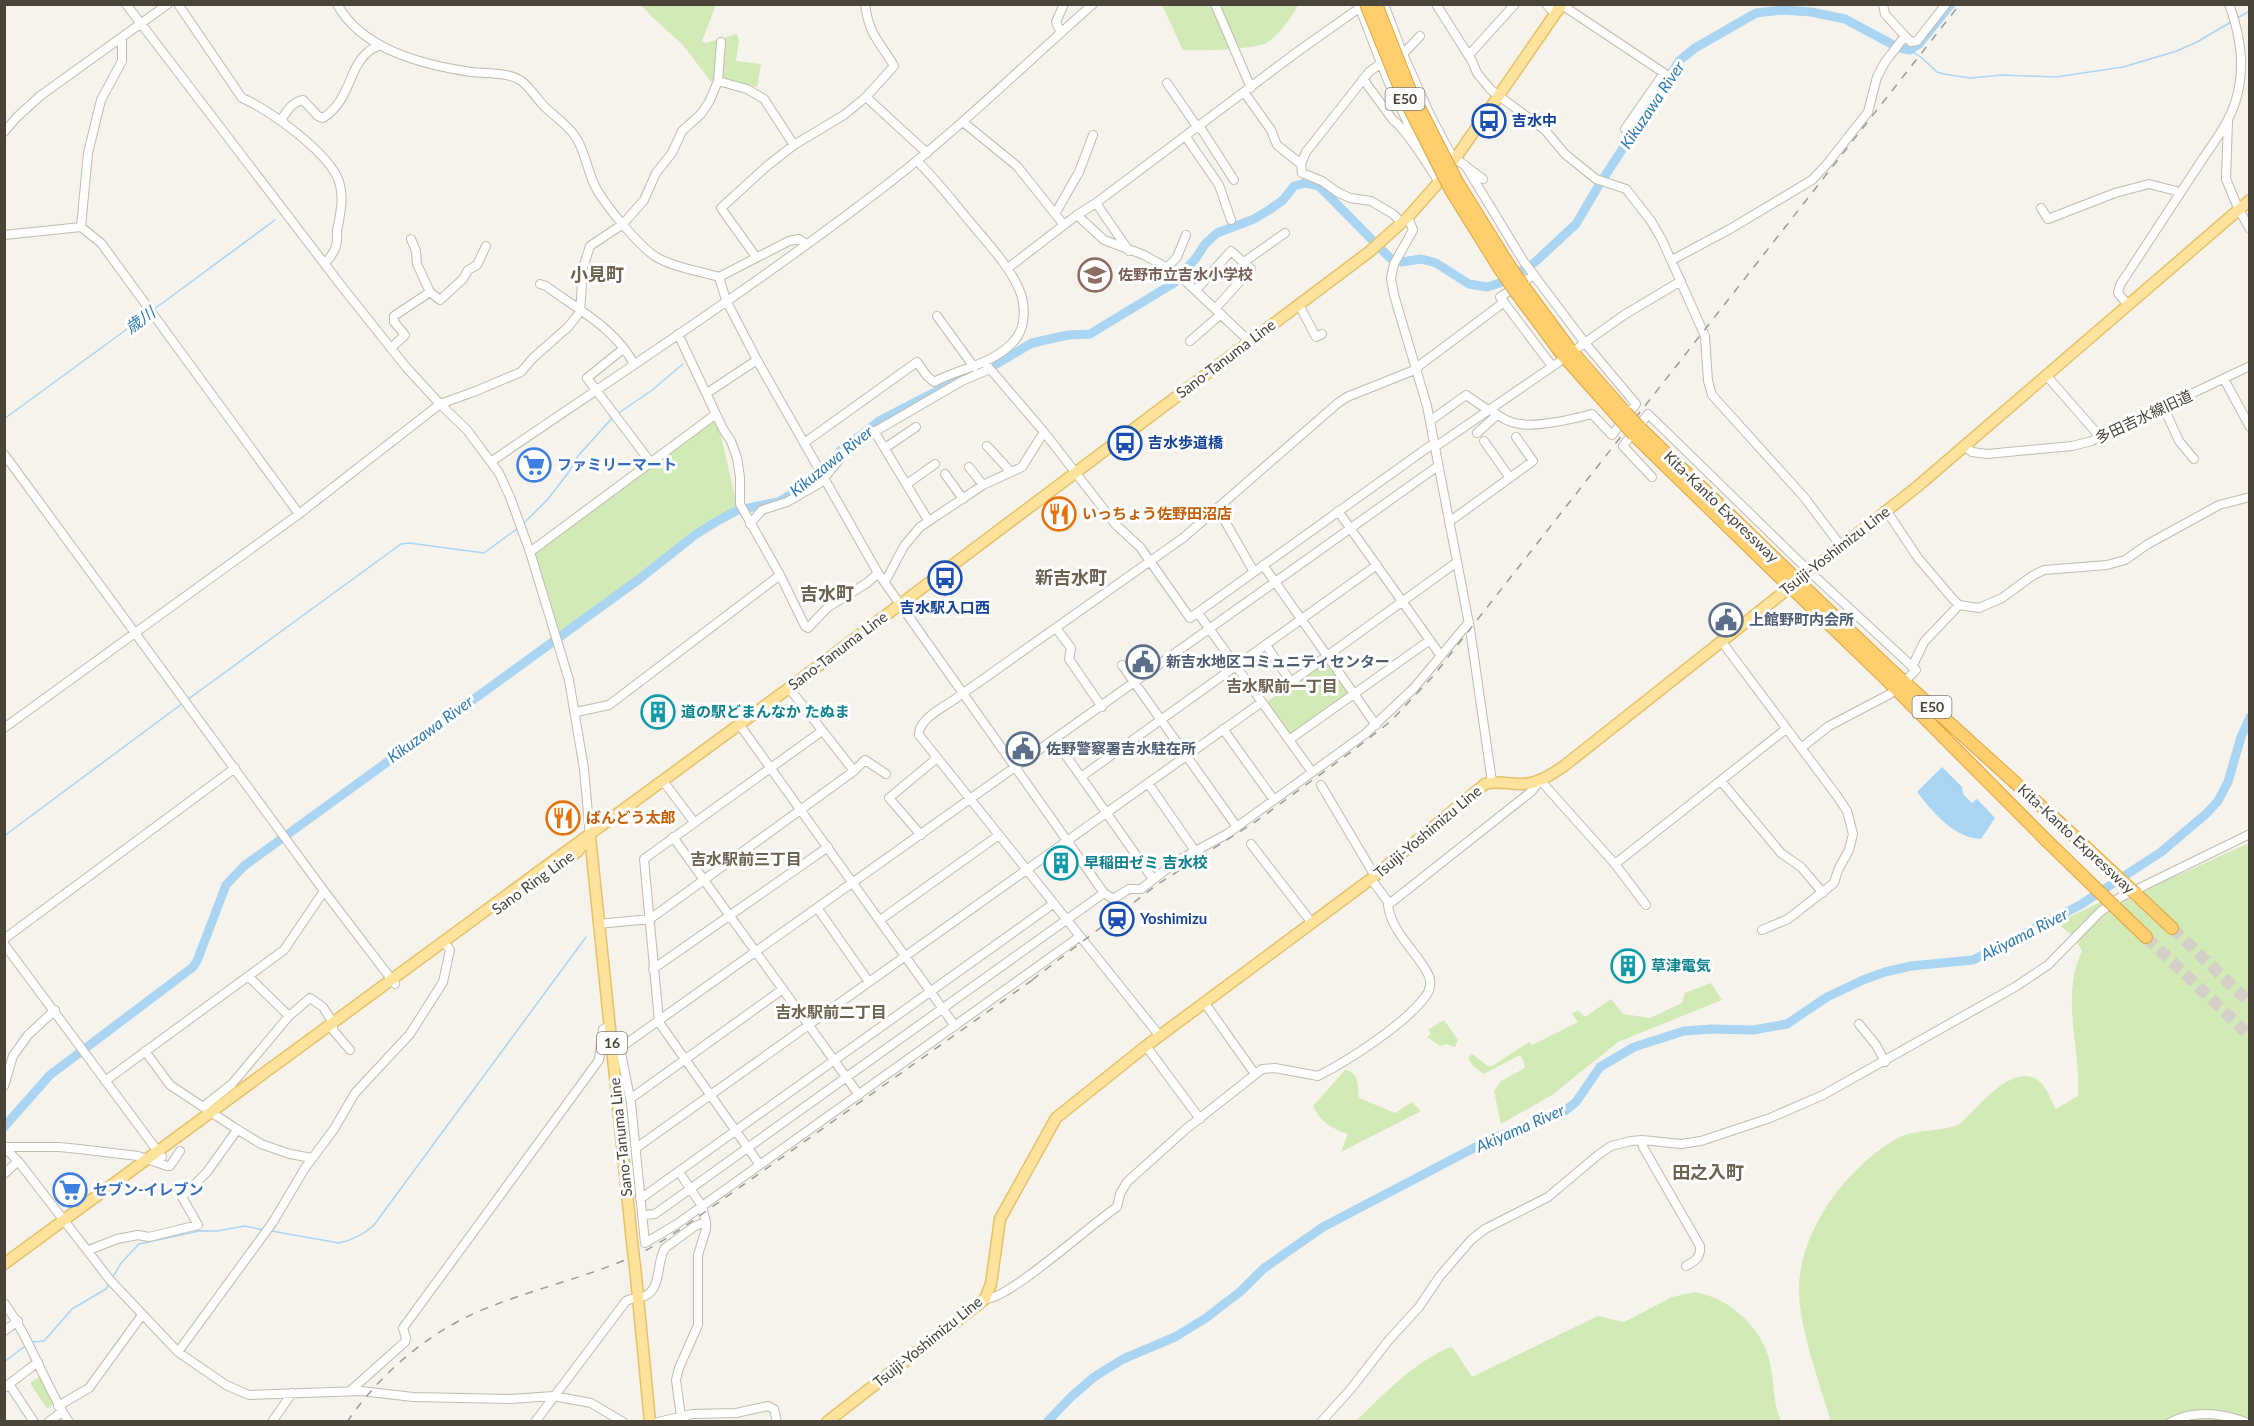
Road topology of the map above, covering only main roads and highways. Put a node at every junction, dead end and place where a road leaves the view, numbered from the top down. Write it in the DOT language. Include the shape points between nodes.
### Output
graph roads {
  1 [pos="1376,4"];
  2 [pos="1362,6"];
  3 [pos="1559,8"];
  4 [pos="1454,186"];
  5 [pos="2250,200"];
  6 [pos="1799,589"];
  7 [pos="590,836"];
  8 [pos="2172,928"];
  9 [pos="2146,937"];
  10 [pos="67,1222"];
  11 [pos="4,1264"];
  12 [pos="4,1272"];
  13 [pos="650,1422"];
  14 [pos="827,1422"];
  1 -- 4 [label="highway, Kita-Kanto Expressway / E50, bridge"];
  2 -- 4 [label="highway, Kita-Kanto Expressway / E50, bridge" via="1402,93"];
  3 -- 7 [label="main road, Sano-Tanuma Line" via="1499,96 1461,162 1369,252"];
  4 -- 6 [label="highway, Kita-Kanto Expressway / E50, bridge" via="1519,289 1622,416"];
  5 -- 14 [label="main road, Tsuiji-Yoshimizu Line" via="1964,446 1563,766 1540,780 1524,784 1491,782 1482,786 1373,877 1066,1110 1053,1123 1000,1219 991,1284 985,1299"];
  6 -- 8 [label="highway, Kita-Kanto Expressway / E50, bridge"];
  6 -- 9 [label="highway, Kita-Kanto Expressway / E50, bridge"];
  7 -- 10 [label="main road, Sano Ring Line" via="577,852 210,1112"];
  7 -- 13 [label="main road, Sano-Tanuma Line / 16, bridge" via="616,1051"];
  10 -- 11 [label="main road, Sano Ring Line"];
  10 -- 12 [label="main road, Sano Ring Line"];
}
